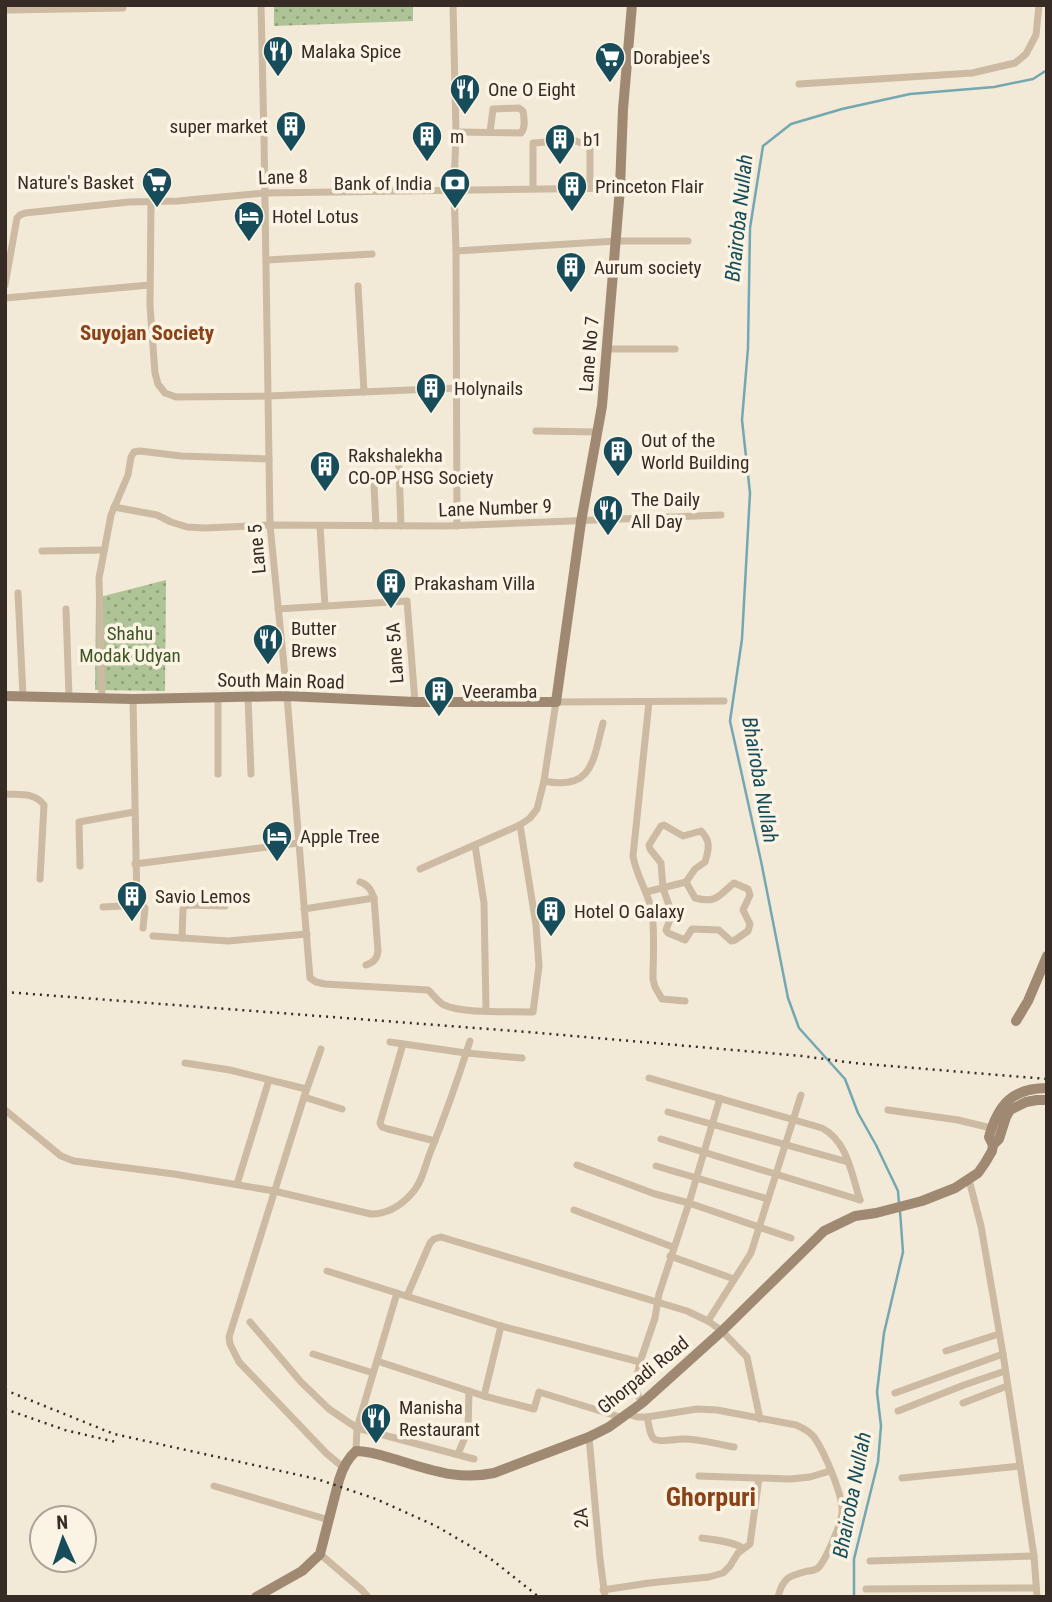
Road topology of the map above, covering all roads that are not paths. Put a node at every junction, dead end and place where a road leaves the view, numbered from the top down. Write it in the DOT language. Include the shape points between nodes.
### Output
graph roads {
  1 [pos="8,5"];
  2 [pos="123,5"];
  3 [pos="261,5"];
  4 [pos="453,5"];
  5 [pos="632,5"];
  6 [pos="1039,5"];
  7 [pos="799,84"];
  8 [pos="456,132"];
  9 [pos="490,132"];
  10 [pos="533,188"];
  11 [pos="590,188"];
  12 [pos="620,188"];
  13 [pos="454,189"];
  14 [pos="265,193"];
  15 [pos="151,202"];
  16 [pos="616,241"];
  17 [pos="688,241"];
  18 [pos="456,251"];
  19 [pos="372,254"];
  20 [pos="267,260"];
  21 [pos="5,285"];
  22 [pos="150,285"];
  23 [pos="358,286"];
  24 [pos="5,298"];
  25 [pos="607,349"];
  26 [pos="675,349"];
  27 [pos="457,388"];
  28 [pos="363,392"];
  29 [pos="269,396"];
  30 [pos="536,431"];
  31 [pos="597,432"];
  32 [pos="269,459"];
  33 [pos="398,466"];
  34 [pos="374,485"];
  35 [pos="114,507"];
  36 [pos="720,515"];
  37 [pos="581,522"];
  38 [pos="270,525"];
  39 [pos="320,526"];
  40 [pos="376,526"];
  41 [pos="401,526"];
  42 [pos="457,526"];
  43 [pos="104,550"];
  44 [pos="42,551"];
  45 [pos="18,593"];
  46 [pos="325,606"];
  47 [pos="66,609"];
  48 [pos="278,609"];
  49 [pos="5,696"];
  50 [pos="23,696"];
  51 [pos="287,696"];
  52 [pos="69,697"];
  53 [pos="218,697"];
  54 [pos="248,697"];
  55 [pos="102,698"];
  56 [pos="133,699"];
  57 [pos="724,701"];
  58 [pos="415,702"];
  59 [pos="556,702"];
  60 [pos="649,702"];
  61 [pos="603,723"];
  62 [pos="218,774"];
  63 [pos="251,774"];
  64 [pos="544,781"];
  65 [pos="5,794"];
  66 [pos="134,812"];
  67 [pos="520,825"];
  68 [pos="299,843"];
  69 [pos="475,845"];
  70 [pos="135,864"];
  71 [pos="80,866"];
  72 [pos="420,869"];
  73 [pos="40,879"];
  74 [pos="360,882"];
  75 [pos="686,882"];
  76 [pos="663,888"];
  77 [pos="646,892"];
  78 [pos="374,898"];
  79 [pos="137,905"];
  80 [pos="225,906"];
  81 [pos="103,907"];
  82 [pos="304,909"];
  83 [pos="143,928"];
  84 [pos="307,934"];
  85 [pos="153,936"];
  86 [pos="182,938"];
  87 [pos="1047,956"];
  88 [pos="366,965"];
  89 [pos="685,1001"];
  90 [pos="486,1010"];
  91 [pos="1016,1021"];
  92 [pos="470,1041"];
  93 [pos="390,1042"];
  94 [pos="403,1044"];
  95 [pos="321,1049"];
  96 [pos="466,1054"];
  97 [pos="522,1058"];
  98 [pos="185,1063"];
  99 [pos="649,1078"];
  100 [pos="269,1080"];
  101 [pos="1047,1088"];
  102 [pos="305,1093"];
  103 [pos="801,1095"];
  104 [pos="720,1098"];
  105 [pos="1017,1100"];
  106 [pos="1047,1100"];
  107 [pos="342,1109"];
  108 [pos="5,1110"];
  109 [pos="888,1110"];
  110 [pos="668,1112"];
  111 [pos="793,1119"];
  112 [pos="712,1124"];
  113 [pos="991,1128"];
  114 [pos="662,1139"];
  115 [pos="435,1141"];
  116 [pos="785,1144"];
  117 [pos="993,1145"];
  118 [pos="703,1152"];
  119 [pos="848,1162"];
  120 [pos="577,1165"];
  121 [pos="656,1166"];
  122 [pos="776,1174"];
  123 [pos="696,1177"];
  124 [pos="969,1180"];
  125 [pos="237,1184"];
  126 [pos="274,1191"];
  127 [pos="768,1199"];
  128 [pos="689,1203"];
  129 [pos="574,1210"];
  130 [pos="758,1228"];
  131 [pos="791,1238"];
  132 [pos="673,1247"];
  133 [pos="670,1256"];
  134 [pos="327,1271"];
  135 [pos="734,1279"];
  136 [pos="397,1293"];
  137 [pos="407,1296"];
  138 [pos="658,1302"];
  139 [pos="708,1321"];
  140 [pos="250,1322"];
  141 [pos="501,1326"];
  142 [pos="722,1331"];
  143 [pos="999,1334"];
  144 [pos="946,1351"];
  145 [pos="313,1354"];
  146 [pos="1003,1354"];
  147 [pos="377,1361"];
  148 [pos="640,1362"];
  149 [pos="1005,1371"];
  150 [pos="373,1373"];
  151 [pos="1007,1386"];
  152 [pos="469,1391"];
  153 [pos="895,1393"];
  154 [pos="484,1396"];
  155 [pos="642,1403"];
  156 [pos="963,1403"];
  157 [pos="898,1411"];
  158 [pos="625,1416"];
  159 [pos="647,1417"];
  160 [pos="760,1419"];
  161 [pos="357,1428"];
  162 [pos="589,1437"];
  163 [pos="734,1447"];
  164 [pos="356,1451"];
  165 [pos="458,1454"];
  166 [pos="474,1459"];
  167 [pos="1020,1466"];
  168 [pos="344,1468"];
  169 [pos="830,1471"];
  170 [pos="699,1476"];
  171 [pos="759,1478"];
  172 [pos="902,1478"];
  173 [pos="214,1486"];
  174 [pos="329,1520"];
  175 [pos="702,1538"];
  176 [pos="743,1548"];
  177 [pos="320,1554"];
  178 [pos="1034,1556"];
  179 [pos="870,1561"];
  180 [pos="1036,1588"];
  181 [pos="866,1589"];
  182 [pos="604,1593"];
  183 [pos="256,1597"];
  184 [pos="368,1597"];
  185 [pos="778,1597"];
  186 [pos="1037,1597"];
  1 -- 2 [label="street" via="8,10"];
  3 -- 14 [label="street, Lane 5"];
  4 -- 8 [label="street"];
  5 -- 12 [label="main road, Lane No 7"];
  6 -- 7 [label="street" via="1036,35 1015,63 972,73"];
  8 -- 9 [label="street"];
  8 -- 13 [label="street"];
  9 -- 9 [label="street" via="493,109 523,111 523,131"];
  10 -- 11 [label="street, Lane 8"];
  10 -- 11 [label="street" via="533,143 573,141 590,146"];
  10 -- 13 [label="street, Lane 8"];
  11 -- 12 [label="street, Lane 8"];
  12 -- 16 [label="main road, Lane No 7"];
  13 -- 14 [label="street, Lane 8"];
  13 -- 18 [label="street"];
  14 -- 15 [label="street, Lane 8"];
  14 -- 20 [label="street, Lane 5"];
  15 -- 21 [label="street, Lane 8" via="20,215"];
  15 -- 22 [label="street"];
  16 -- 17 [label="street"];
  16 -- 18 [label="street"];
  16 -- 25 [label="main road, Lane No 7"];
  18 -- 27 [label="street"];
  19 -- 20 [label="street"];
  20 -- 29 [label="street, Lane 5"];
  22 -- 24 [label="street"];
  22 -- 29 [label="street" via="155,373 166,393 176,397"];
  23 -- 28 [label="street"];
  25 -- 26 [label="street"];
  25 -- 31 [label="main road, Lane No 7"];
  27 -- 28 [label="street"];
  27 -- 42 [label="street"];
  28 -- 29 [label="street"];
  29 -- 32 [label="street, Lane 5"];
  30 -- 31 [label="street"];
  31 -- 37 [label="main road, Lane No 7"];
  32 -- 35 [label="street" via="134,452"];
  32 -- 38 [label="street, Lane 5"];
  33 -- 41 [label="street"];
  34 -- 40 [label="street"];
  35 -- 38 [label="street, Lane Number 9" via="157,515 187,527"];
  35 -- 43 [label="street"];
  36 -- 37 [label="street, Lane Number 9"];
  37 -- 42 [label="street, Lane Number 9"];
  37 -- 59 [label="main road, Lane No 7"];
  38 -- 39 [label="street, Lane Number 9"];
  38 -- 48 [label="street, Lane 5"];
  39 -- 40 [label="street, Lane Number 9"];
  39 -- 46 [label="street"];
  40 -- 41 [label="street, Lane Number 9"];
  41 -- 42 [label="street, Lane Number 9"];
  43 -- 44 [label="street"];
  43 -- 55 [label="street" via="99,578"];
  45 -- 50 [label="street"];
  46 -- 48 [label="street"];
  46 -- 58 [label="street, Lane 5A" via="407,601"];
  47 -- 52 [label="street"];
  48 -- 51 [label="street, Lane 5"];
  49 -- 50 [label="main road, South Main Road"];
  50 -- 52 [label="main road, South Main Road"];
  51 -- 54 [label="main road, South Main Road"];
  51 -- 58 [label="main road, South Main Road"];
  51 -- 68 [label="street, Lane 5"];
  52 -- 55 [label="main road, South Main Road"];
  53 -- 54 [label="main road, South Main Road"];
  53 -- 56 [label="main road, South Main Road"];
  53 -- 62 [label="street"];
  54 -- 63 [label="street"];
  55 -- 56 [label="main road, South Main Road"];
  56 -- 66 [label="street"];
  57 -- 60 [label="street"];
  58 -- 59 [label="main road, South Main Road"];
  59 -- 60 [label="street"];
  59 -- 64 [label="street"];
  60 -- 77 [label="street" via="633,856"];
  61 -- 64 [label="street" via="587,773 563,783"];
  64 -- 67 [label="street" via="537,809"];
  65 -- 73 [label="street" via="32,796 44,804"];
  66 -- 70 [label="street"];
  66 -- 71 [label="street" via="79,822"];
  67 -- 69 [label="street"];
  67 -- 90 [label="street" via="539,966 533,1012"];
  68 -- 70 [label="street"];
  68 -- 82 [label="street, Lane 5"];
  69 -- 72 [label="street"];
  69 -- 90 [label="street" via="484,903"];
  70 -- 79 [label="street"];
  74 -- 78 [label="street" via="371,889"];
  75 -- 76 [label="street"];
  75 -- 76 [label="street" via="705,862 709,846 701,831 683,836 664,825 649,845 661,863"];
  75 -- 76 [label="street" via="695,898 707,900 718,899 734,883 748,889 743,910 750,924 748,931 731,941 719,930 692,929 685,940 668,933 672,914"];
  76 -- 77 [label="street"];
  77 -- 89 [label="street" via="652,913 655,987 662,999"];
  78 -- 82 [label="street"];
  78 -- 88 [label="street" via="378,951 374,962"];
  79 -- 81 [label="street"];
  79 -- 83 [label="street" via="145,908"];
  80 -- 86 [label="street" via="186,905"];
  82 -- 84 [label="street, Lane 5"];
  84 -- 86 [label="street" via="228,941"];
  84 -- 90 [label="street, Lane 5" via="310,978 316,982 428,990 452,1008"];
  85 -- 86 [label="street"];
  87 -- 91 [label="main road"];
  92 -- 96 [label="street"];
  93 -- 94 [label="street"];
  94 -- 96 [label="street"];
  94 -- 115 [label="street" via="380,1123"];
  95 -- 102 [label="street"];
  96 -- 97 [label="street"];
  96 -- 115 [label="street"];
  98 -- 100 [label="street"];
  99 -- 104 [label="street"];
  100 -- 102 [label="street"];
  100 -- 125 [label="street"];
  101 -- 105 [label="main road" via="1027,1089"];
  102 -- 107 [label="street"];
  102 -- 126 [label="street"];
  103 -- 111 [label="street"];
  104 -- 111 [label="street"];
  104 -- 112 [label="street"];
  105 -- 106 [label="main road"];
  105 -- 113 [label="main road" via="1000,1109"];
  105 -- 117 [label="main road, Ghorpadi Road"];
  108 -- 125 [label="street" via="61,1156 74,1161"];
  109 -- 113 [label="street"];
  110 -- 112 [label="street"];
  111 -- 116 [label="street"];
  111 -- 119 [label="street" via="830,1132 844,1148"];
  112 -- 116 [label="street"];
  112 -- 118 [label="street"];
  113 -- 117 [label="main road"];
  114 -- 118 [label="street"];
  115 -- 126 [label="street" via="415,1190 390,1211 371,1214"];
  116 -- 119 [label="street"];
  116 -- 122 [label="street"];
  117 -- 124 [label="main road, Ghorpadi Road" via="985,1163"];
  118 -- 122 [label="street"];
  118 -- 123 [label="street"];
  119 -- 122 [label="street" via="860,1200"];
  120 -- 128 [label="street"];
  121 -- 123 [label="street"];
  122 -- 127 [label="street"];
  123 -- 127 [label="street"];
  123 -- 128 [label="street"];
  124 -- 142 [label="main road, Ghorpadi Road" via="922,1201 855,1216 824,1231"];
  124 -- 143 [label="street"];
  125 -- 126 [label="street"];
  126 -- 168 [label="street" via="230,1331 230,1344 239,1362"];
  127 -- 130 [label="street"];
  128 -- 130 [label="street"];
  128 -- 132 [label="street"];
  129 -- 132 [label="street"];
  130 -- 131 [label="street"];
  130 -- 135 [label="street" via="751,1253"];
  132 -- 133 [label="street"];
  133 -- 135 [label="street"];
  133 -- 138 [label="street"];
  134 -- 136 [label="street"];
  135 -- 139 [label="street"];
  136 -- 137 [label="street"];
  136 -- 147 [label="street"];
  137 -- 138 [label="street" via="430,1244 441,1237"];
  137 -- 141 [label="street"];
  138 -- 139 [label="street"];
  138 -- 148 [label="street"];
  139 -- 142 [label="street"];
  140 -- 161 [label="street" via="301,1382"];
  141 -- 148 [label="street"];
  141 -- 154 [label="street"];
  142 -- 155 [label="main road, Ghorpadi Road"];
  142 -- 160 [label="street" via="747,1357"];
  143 -- 144 [label="street"];
  143 -- 146 [label="street"];
  145 -- 150 [label="street"];
  146 -- 149 [label="street"];
  146 -- 153 [label="street"];
  147 -- 150 [label="street"];
  147 -- 152 [label="street"];
  148 -- 155 [label="street" via="635,1391"];
  149 -- 151 [label="street"];
  149 -- 157 [label="street"];
  150 -- 161 [label="street"];
  151 -- 156 [label="street"];
  151 -- 167 [label="street"];
  152 -- 154 [label="street"];
  152 -- 165 [label="street" via="468,1430"];
  154 -- 158 [label="street" via="534,1409 540,1392"];
  155 -- 158 [label="main road, Ghorpadi Road"];
  158 -- 159 [label="street"];
  158 -- 162 [label="main road, Ghorpadi Road"];
  159 -- 160 [label="street" via="697,1409"];
  159 -- 163 [label="street" via="654,1439 684,1438"];
  160 -- 169 [label="street" via="806,1430"];
  161 -- 164 [label="street"];
  161 -- 165 [label="street"];
  162 -- 164 [label="main road, Ghorpadi Road" via="478,1476 447,1475"];
  162 -- 182 [label="street, 2A"];
  164 -- 168 [label="main road"];
  165 -- 166 [label="street"];
  167 -- 172 [label="street"];
  167 -- 178 [label="street"];
  168 -- 174 [label="main road"];
  169 -- 171 [label="street" via="790,1479"];
  169 -- 185 [label="street" via="841,1498 839,1527 817,1569 787,1578"];
  170 -- 171 [label="street"];
  171 -- 176 [label="street" via="752,1539"];
  173 -- 174 [label="street"];
  174 -- 177 [label="main road"];
  175 -- 176 [label="street"];
  176 -- 182 [label="street" via="723,1573"];
  177 -- 183 [label="main road" via="302,1572"];
  177 -- 184 [label="street"];
  178 -- 179 [label="street"];
  178 -- 180 [label="street"];
  180 -- 181 [label="street"];
  180 -- 186 [label="street"];
}
